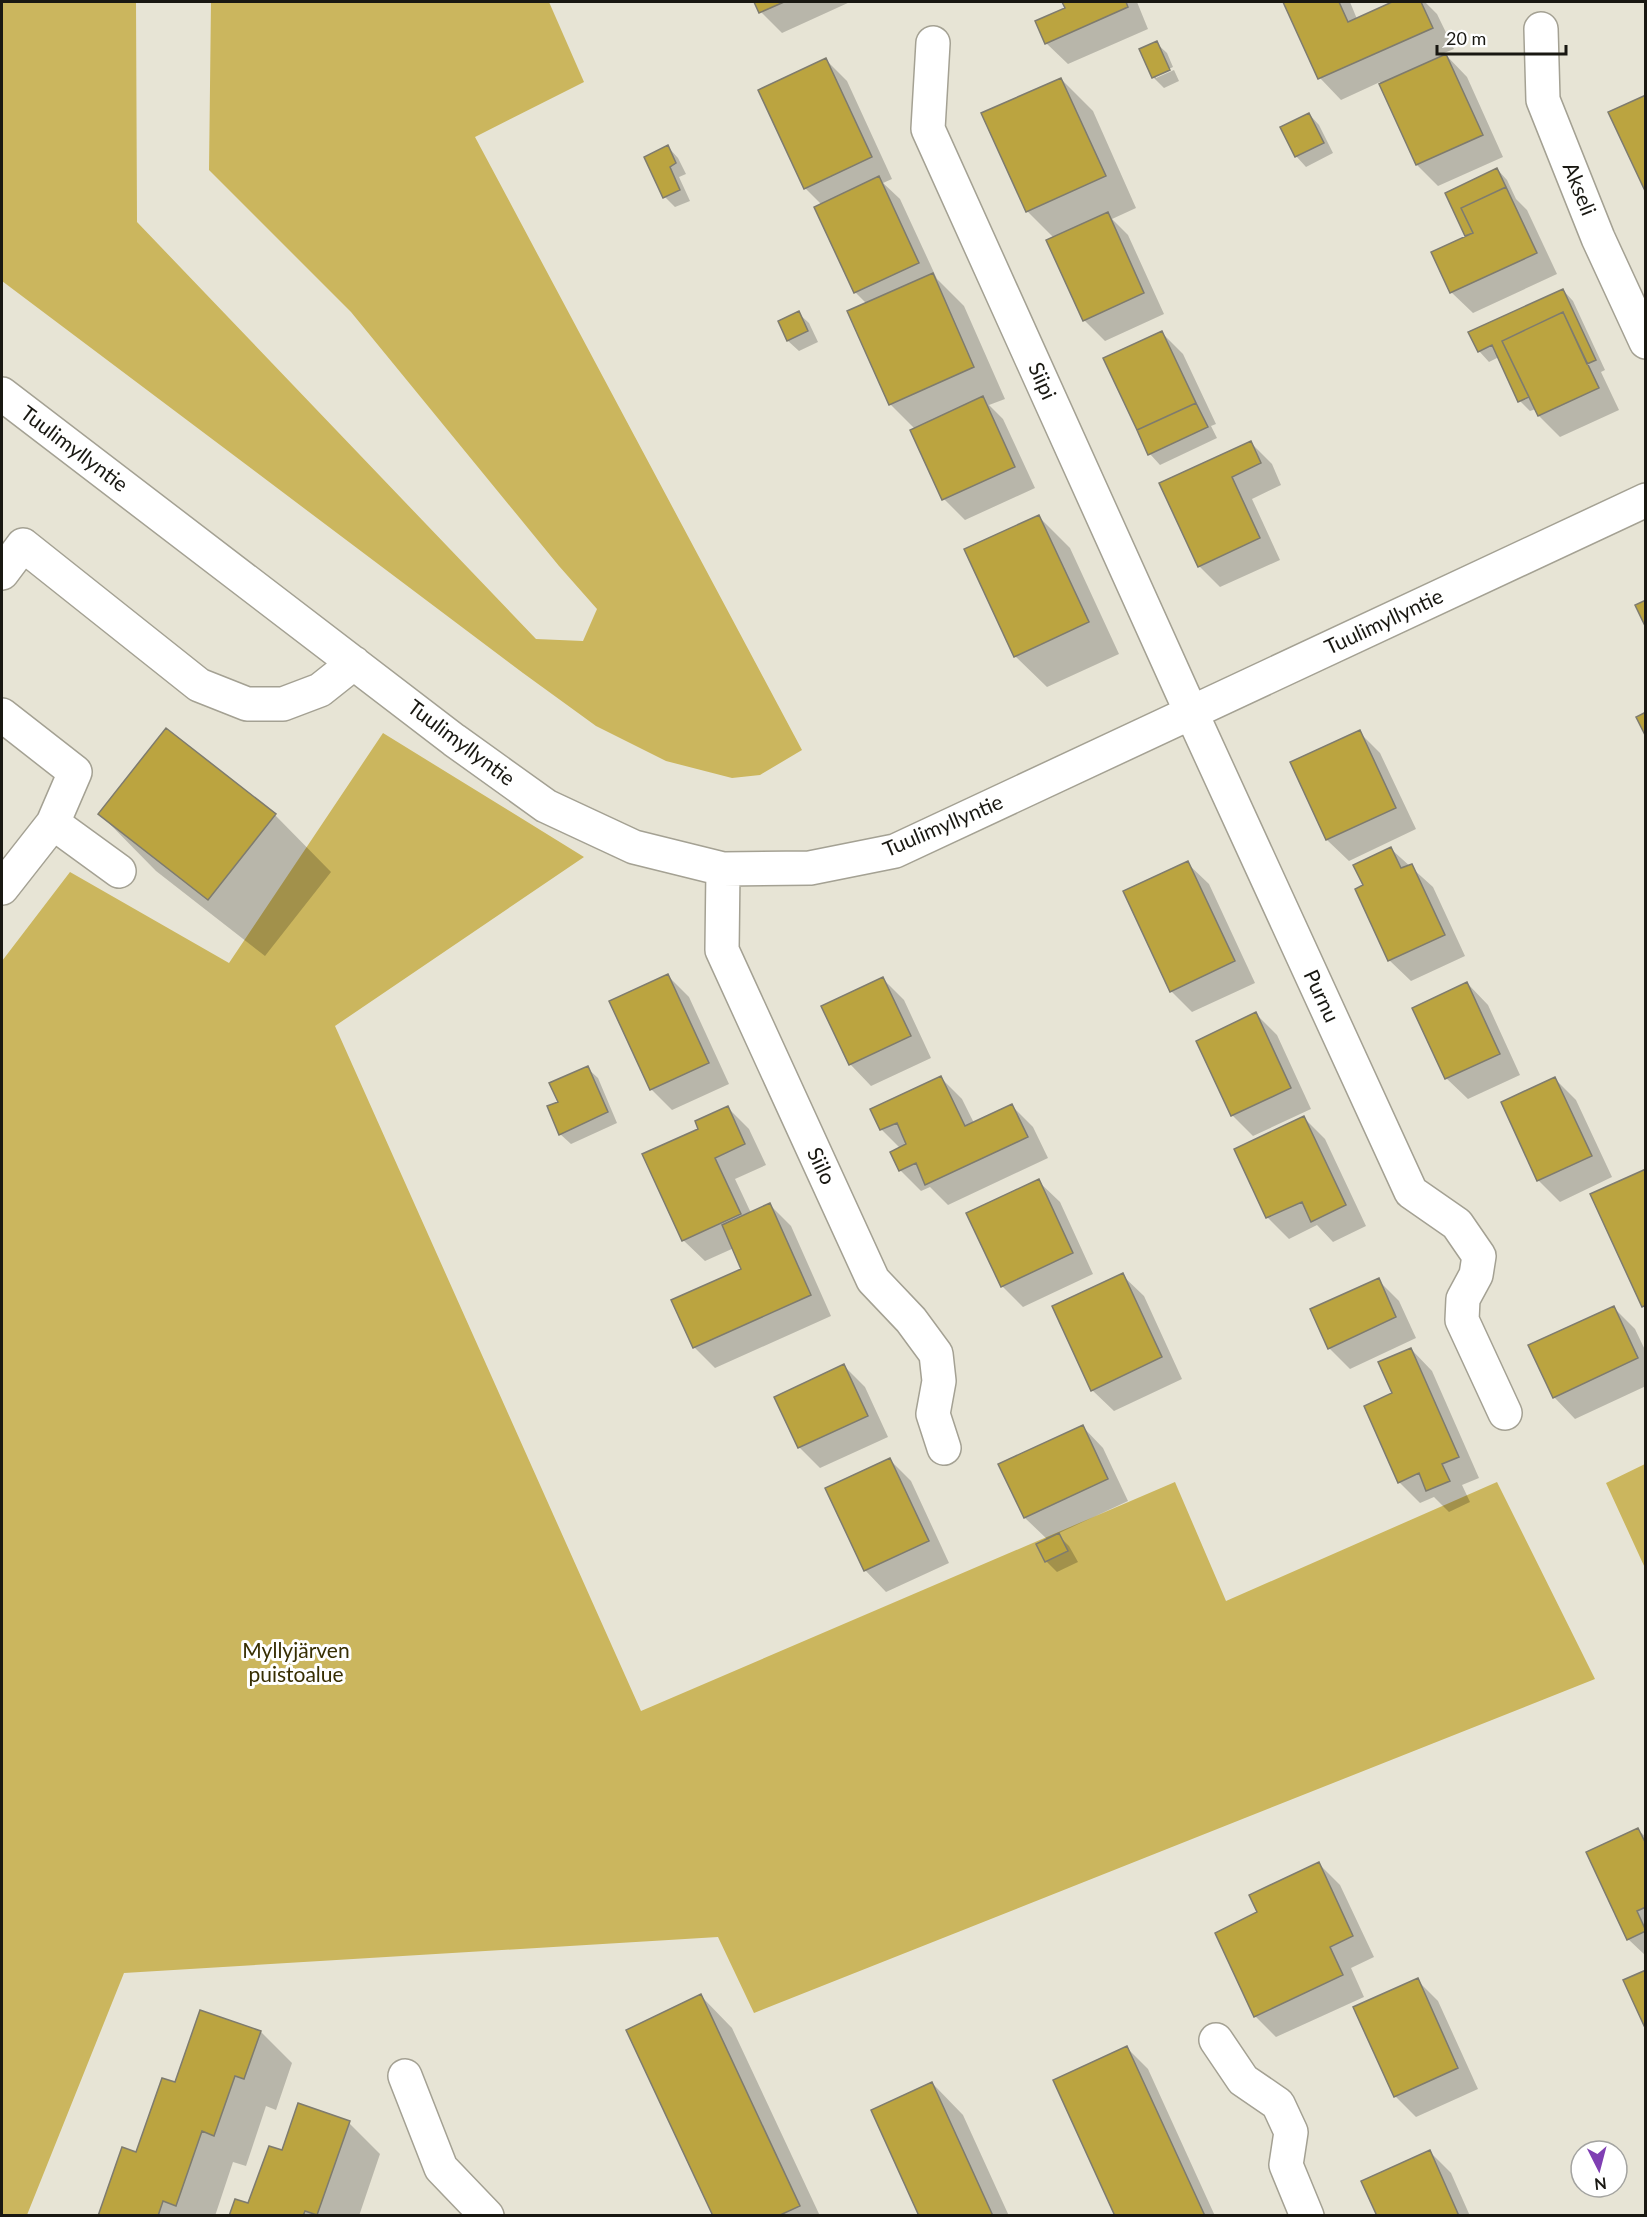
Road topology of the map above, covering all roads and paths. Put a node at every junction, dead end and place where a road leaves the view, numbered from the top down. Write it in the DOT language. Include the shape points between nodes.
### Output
graph roads {
  1 [pos="1541,29"];
  2 [pos="933,43"];
  3 [pos="1646,342"];
  4 [pos="2,394"];
  5 [pos="1646,500"];
  6 [pos="2,573"];
  7 [pos="354,663"];
  8 [pos="1191,712"];
  9 [pos="2,716"];
  10 [pos="53,823"];
  11 [pos="723,869"];
  12 [pos="119,871"];
  13 [pos="2,888"];
  14 [pos="1505,1413"];
  15 [pos="944,1448"];
  16 [pos="1216,2040"];
  17 [pos="405,2076"];
  18 [pos="487,2216"];
  19 [pos="1307,2216"];
  1 -- 3 [label="street, Akseli" via="1543,100 1598,238"];
  2 -- 8 [label="street, Siipi" via="928,129"];
  4 -- 7 [label="street, Tuulimyllyntie"];
  5 -- 8 [label="street, Tuulimyllyntie"];
  6 -- 7 [label="street" via="23,545 199,685 247,704 284,704 321,690"];
  7 -- 11 [label="street, Tuulimyllyntie" via="546,806 634,847"];
  8 -- 11 [label="street, Tuulimyllyntie" via="895,850 810,868"];
  8 -- 14 [label="street, Purnu" via="1411,1192 1458,1224 1479,1256 1476,1275 1463,1299 1462,1320"];
  9 -- 10 [label="street" via="75,772"];
  10 -- 12 [label="street"];
  10 -- 13 [label="street"];
  11 -- 15 [label="street, Siilo" via="722,950 873,1280 911,1320 936,1354 939,1381 933,1414"];
  16 -- 19 [label="street" via="1243,2080 1278,2104 1291,2132 1286,2165"];
  17 -- 18 [label="street" via="441,2168"];
}
